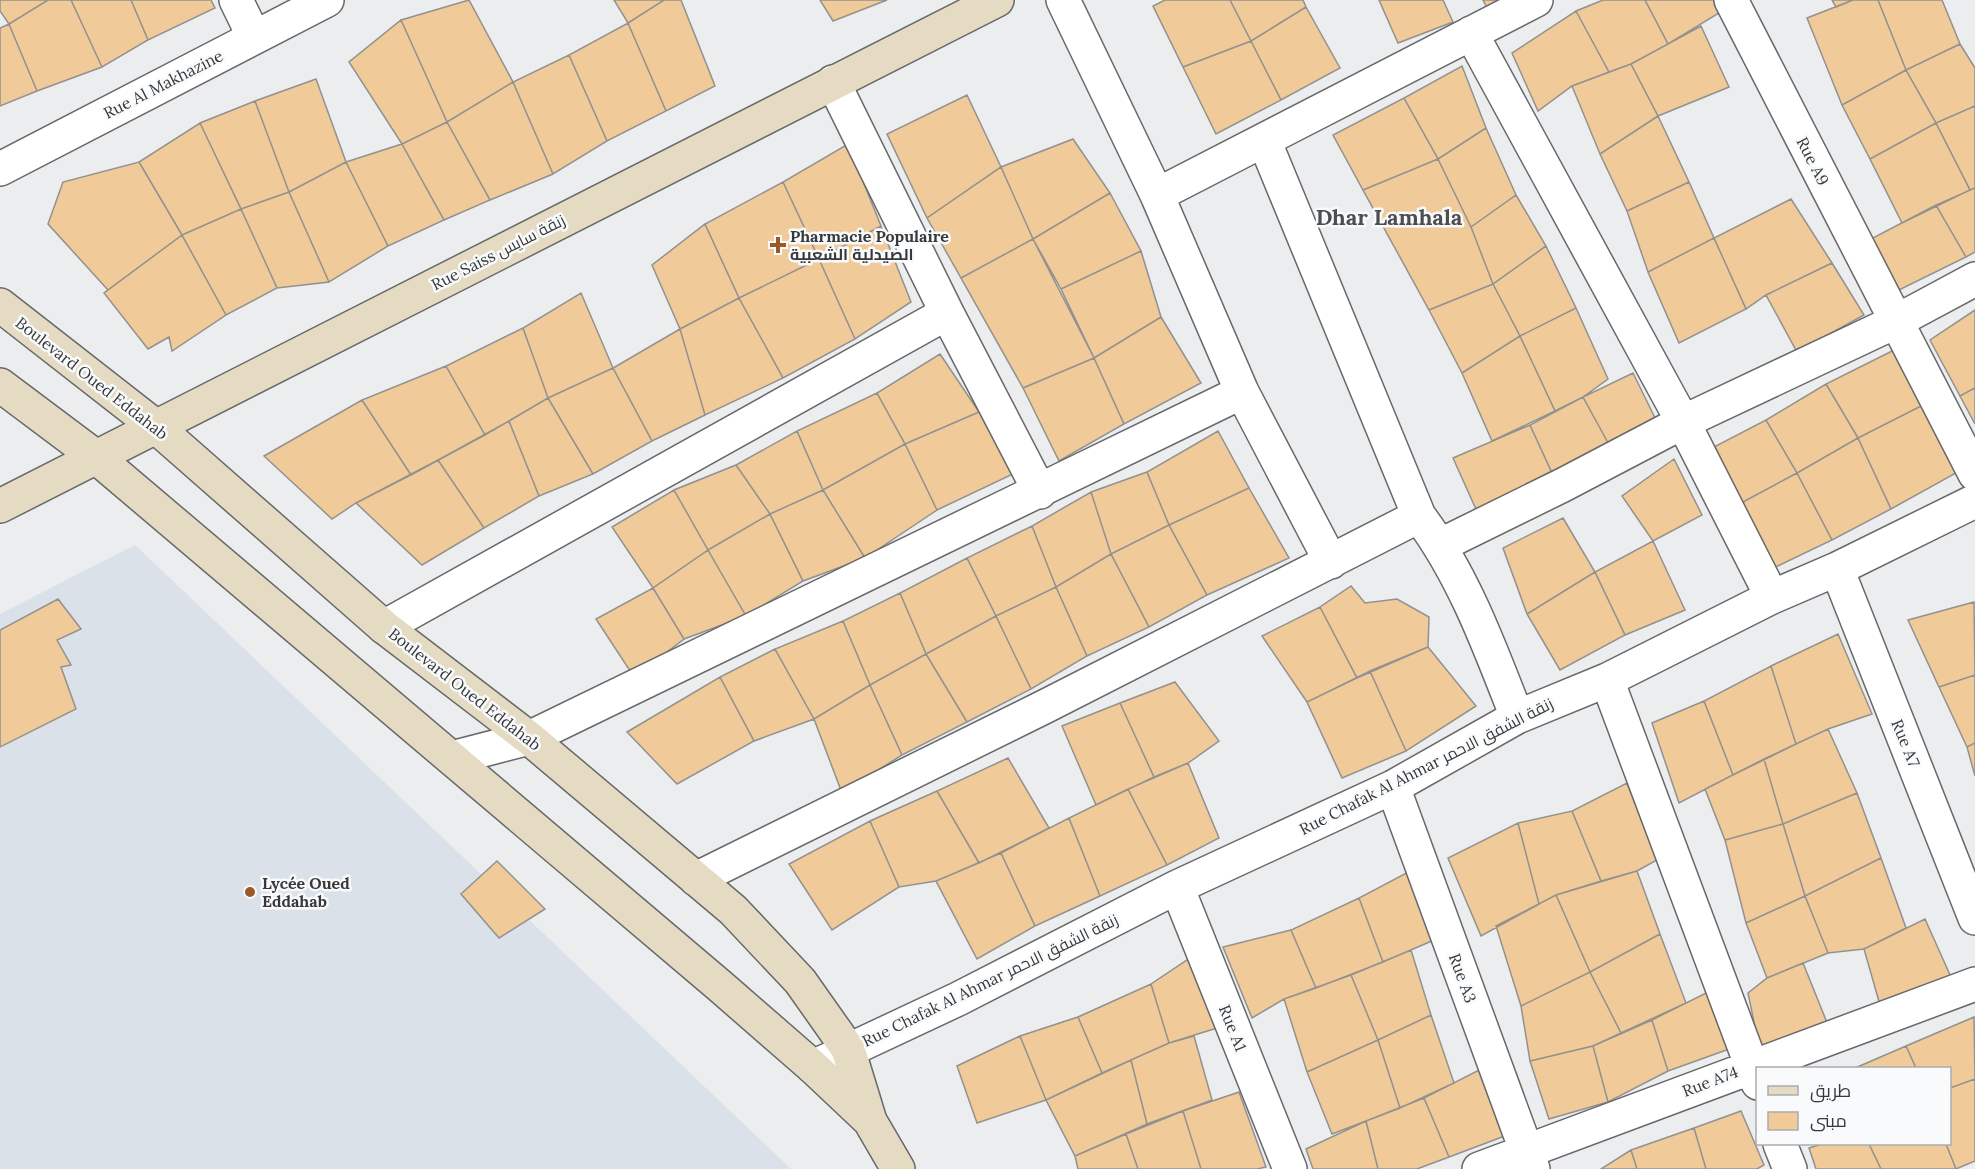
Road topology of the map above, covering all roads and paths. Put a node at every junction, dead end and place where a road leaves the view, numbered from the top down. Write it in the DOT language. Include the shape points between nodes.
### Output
graph roads {
  1 [pos="236,0"];
  2 [pos="327,0"];
  3 [pos="997,0"];
  4 [pos="1063,0"];
  5 [pos="1536,0"];
  6 [pos="1731,0"];
  7 [pos="1471,33"];
  8 [pos="254,37"];
  9 [pos="833,82"];
  10 [pos="1264,140"];
  11 [pos="0,169"];
  12 [pos="1156,195"];
  13 [pos="1975,279"];
  14 [pos="0,305"];
  15 [pos="947,313"];
  16 [pos="1895,322"];
  17 [pos="0,385"];
  18 [pos="1242,392"];
  19 [pos="1683,422"];
  20 [pos="154,426"];
  21 [pos="96,457"];
  22 [pos="1975,474"];
  23 [pos="1040,492"];
  24 [pos="1975,501"];
  25 [pos="0,506"];
  26 [pos="1419,516"];
  27 [pos="1441,545"];
  28 [pos="1331,562"];
  29 [pos="1837,569"];
  30 [pos="1772,597"];
  31 [pos="384,627"];
  32 [pos="1606,680"];
  33 [pos="1517,717"];
  34 [pos="529,738"];
  35 [pos="452,758"];
  36 [pos="1393,787"];
  37 [pos="696,879"];
  38 [pos="1177,887"];
  39 [pos="1975,918"];
  40 [pos="1975,984"];
  41 [pos="848,1049"];
  42 [pos="813,1066"];
  43 [pos="1771,1067"];
  44 [pos="1754,1074"];
  45 [pos="870,1121"];
  46 [pos="1781,1145"];
  47 [pos="1530,1160"];
  48 [pos="898,1169"];
  49 [pos="1290,1169"];
  50 [pos="1479,1169"];
  51 [pos="1790,1169"];
  1 -- 8 [label="street"];
  2 -- 8 [label="street, Rue Al Makhazine"];
  3 -- 9 [label="street, Rue Saiss زنقة سايس"];
  4 -- 12 [label="street"];
  5 -- 7 [label="street"];
  6 -- 16 [label="street, Rue A9"];
  7 -- 10 [label="street"];
  7 -- 19 [label="street"];
  8 -- 11 [label="street, Rue Al Makhazine"];
  9 -- 15 [label="street"];
  9 -- 20 [label="street, Rue Saiss زنقة سايس"];
  10 -- 12 [label="street"];
  10 -- 26 [label="street"];
  12 -- 18 [label="street"];
  13 -- 16 [label="street"];
  14 -- 20 [label="street, Boulevard Oued Eddahab"];
  15 -- 23 [label="street"];
  15 -- 31 [label="street"];
  16 -- 19 [label="street"];
  16 -- 22 [label="street, Rue A9"];
  17 -- 21 [label="street, Boulevard Oued Eddahab"];
  18 -- 23 [label="street"];
  18 -- 28 [label="street"];
  19 -- 27 [label="street"];
  19 -- 30 [label="street"];
  20 -- 21 [label="street, Rue Saiss زنقة سايس"];
  20 -- 31 [label="street, Boulevard Oued Eddahab"];
  21 -- 25 [label="street, Rue Saiss زنقة سايس"];
  21 -- 35 [label="street, Boulevard Oued Eddahab"];
  23 -- 34 [label="street"];
  24 -- 29 [label="street, Rue Chafak Al Ahmar زنقة الشفق الاحمر"];
  26 -- 27 [label="street"];
  26 -- 28 [label="street"];
  27 -- 33 [label="street" via="1486,636"];
  28 -- 37 [label="street"];
  29 -- 30 [label="street, Rue Chafak Al Ahmar زنقة الشفق الاحمر"];
  29 -- 39 [label="street, Rue A7"];
  30 -- 32 [label="street, Rue Chafak Al Ahmar زنقة الشفق الاحمر"];
  31 -- 34 [label="street, Boulevard Oued Eddahab"];
  32 -- 33 [label="street, Rue Chafak Al Ahmar زنقة الشفق الاحمر"];
  32 -- 44 [label="street"];
  33 -- 36 [label="street, Rue Chafak Al Ahmar زنقة الشفق الاحمر"];
  34 -- 35 [label="street"];
  34 -- 37 [label="street, Boulevard Oued Eddahab"];
  35 -- 42 [label="street, Boulevard Oued Eddahab"];
  36 -- 38 [label="street, Rue Chafak Al Ahmar زنقة الشفق الاحمر"];
  36 -- 47 [label="street, Rue A3"];
  37 -- 41 [label="street, Boulevard Oued Eddahab" via="733,910 800,981"];
  38 -- 41 [label="street, Rue Chafak Al Ahmar زنقة الشفق الاحمر" via="958,999"];
  38 -- 49 [label="street, Rue A1"];
  40 -- 43 [label="street, Rue A74"];
  41 -- 42 [label="street, Rue Chafak Al Ahmar زنقة الشفق الاحمر"];
  41 -- 45 [label="street, Boulevard Oued Eddahab"];
  42 -- 45 [label="street, Boulevard Oued Eddahab"];
  44 -- 47 [label="street, Rue A74"];
  45 -- 48 [label="street, Boulevard Oued Eddahab"];
  46 -- 51 [label="street"];
  47 -- 50 [label="street, Rue A74"];
}
